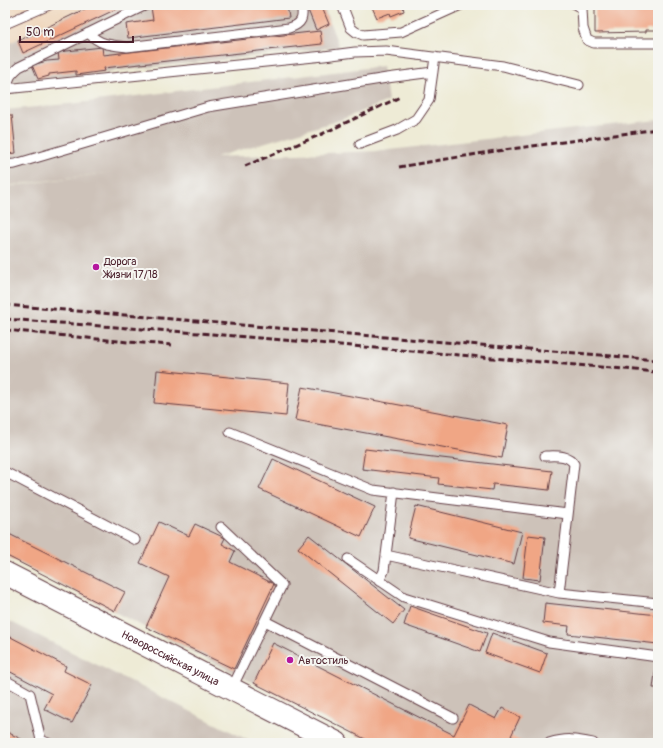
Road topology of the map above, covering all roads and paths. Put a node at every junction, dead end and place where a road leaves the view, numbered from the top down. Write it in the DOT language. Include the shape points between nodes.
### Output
graph roads {
  1 [pos="49,5"];
  2 [pos="146,5"];
  3 [pos="301,5"];
  4 [pos="342,5"];
  5 [pos="461,5"];
  6 [pos="576,5"];
  7 [pos="5,24"];
  8 [pos="88,34"];
  9 [pos="658,43"];
  10 [pos="435,57"];
  11 [pos="433,72"];
  12 [pos="579,85"];
  13 [pos="6,89"];
  14 [pos="360,144"];
  15 [pos="5,165"];
  16 [pos="230,432"];
  17 [pos="545,456"];
  18 [pos="5,472"];
  19 [pos="394,492"];
  20 [pos="568,514"];
  21 [pos="221,528"];
  22 [pos="135,540"];
  23 [pos="386,555"];
  24 [pos="348,559"];
  25 [pos="5,573"];
  26 [pos="379,581"];
  27 [pos="5,583"];
  28 [pos="559,593"];
  29 [pos="658,603"];
  30 [pos="265,621"];
  31 [pos="658,657"];
  32 [pos="5,680"];
  33 [pos="230,693"];
  34 [pos="453,718"];
  35 [pos="48,743"];
  36 [pos="318,743"];
  37 [pos="337,743"];
  38 [pos="548,743"];
  39 [pos="593,743"];
  1 -- 7 [label="lane"];
  2 -- 8 [label="lane"];
  3 -- 8 [label="lane" via="302,20 297,26 289,28 127,47 110,46"];
  4 -- 5 [label="lane" via="351,28 363,35 401,32"];
  6 -- 9 [label="lane" via="582,8 583,28 587,40 594,43"];
  8 -- 13 [label="lane" via="20,67 12,73"];
  10 -- 11 [label="lane"];
  10 -- 12 [label="lane" via="503,66"];
  10 -- 13 [label="lane" via="386,51 355,52"];
  11 -- 14 [label="lane" via="429,100 416,119 397,130"];
  11 -- 15 [label="lane" via="208,107"];
  16 -- 19 [label="lane" via="373,490"];
  17 -- 20 [label="lane" via="562,456 572,460 574,464"];
  18 -- 22 [label="lane"];
  19 -- 20 [label="lane"];
  19 -- 23 [label="lane"];
  20 -- 28 [label="lane"];
  21 -- 30 [label="lane" via="282,585"];
  23 -- 26 [label="lane" via="384,571"];
  23 -- 28 [label="lane"];
  24 -- 26 [label="lane"];
  25 -- 33 [label="main road, Новороссийская улица"];
  26 -- 31 [label="lane" via="404,597 549,642"];
  27 -- 33 [label="main road, Новороссийская улица"];
  28 -- 29 [label="lane"];
  30 -- 33 [label="lane"];
  30 -- 34 [label="lane"];
  32 -- 35 [label="lane" via="30,694 41,740"];
  33 -- 36 [label="main road, Новороссийская улица"];
  33 -- 37 [label="main road, Новороссийская улица"];
  38 -- 39 [label="lane" via="576,739"];
}
